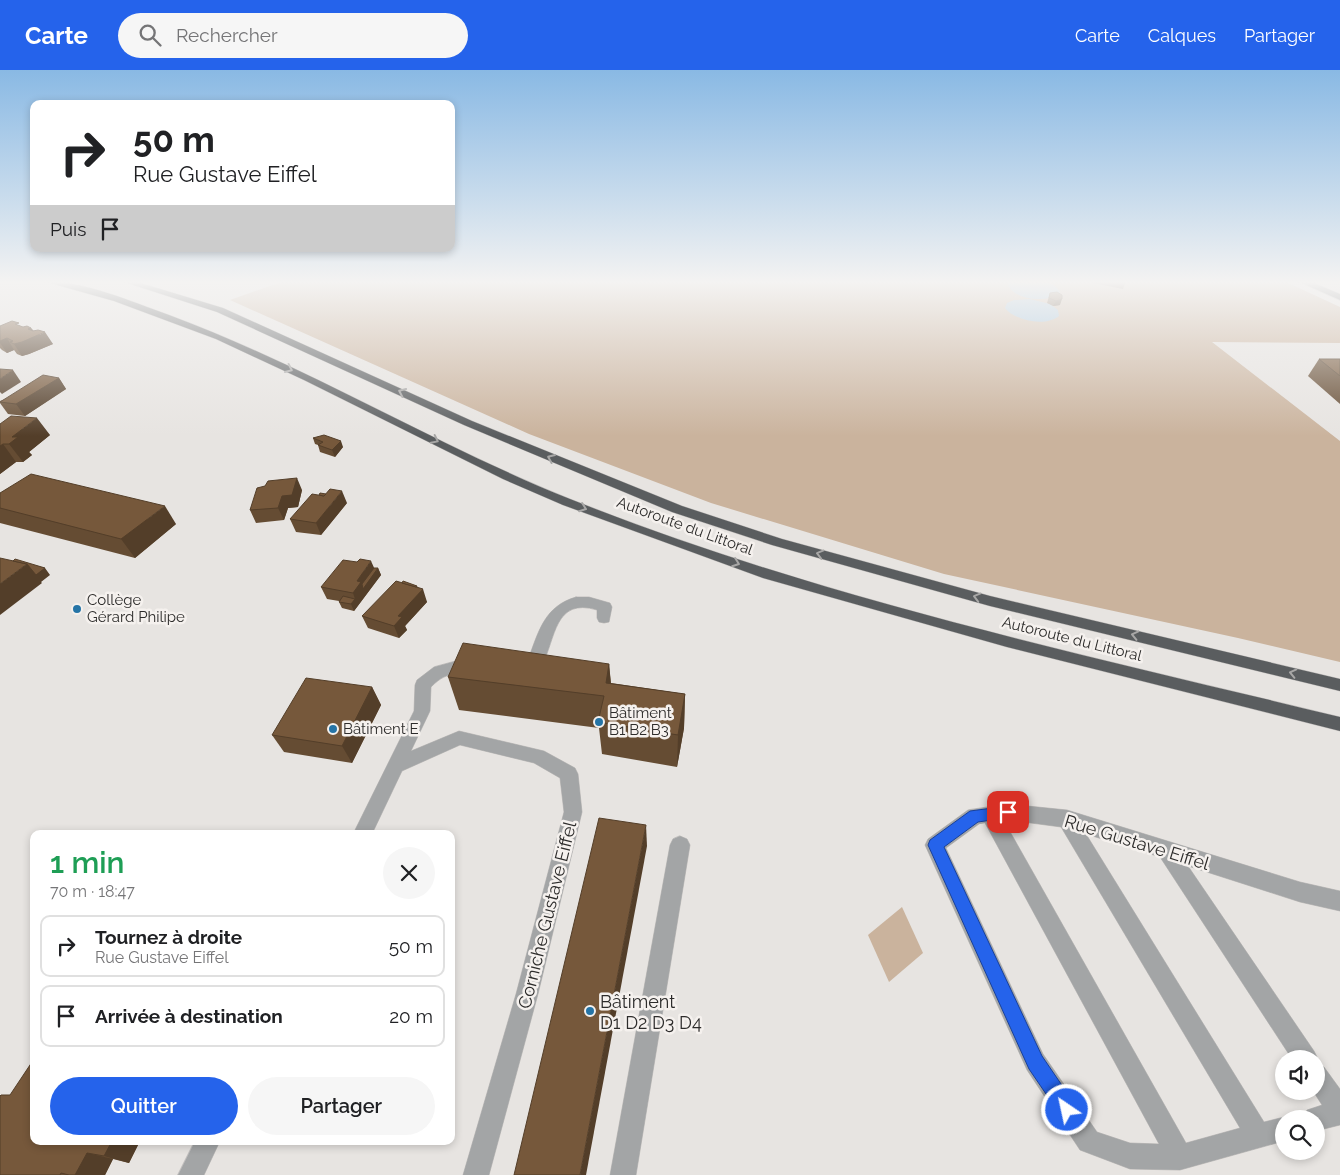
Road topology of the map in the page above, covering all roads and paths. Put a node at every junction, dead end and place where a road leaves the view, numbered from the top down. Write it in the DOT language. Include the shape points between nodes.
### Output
graph roads {
  1 [pos="207,333"];
  2 [pos="270,333"];
  3 [pos="604,618"];
  4 [pos="512,669"];
  5 [pos="488,670"];
  6 [pos="1340,685"];
  7 [pos="1340,724"];
  8 [pos="397,765"];
  9 [pos="990,814"];
  10 [pos="1067,819"];
  11 [pos="364,830"];
  12 [pos="680,845"];
  13 [pos="1166,850"];
  14 [pos="1340,901"];
  15 [pos="1300,1050"];
  16 [pos="1325,1088"];
  17 [pos="1340,1111"];
  18 [pos="1325,1116"];
  19 [pos="1275,1132"];
  20 [pos="1259,1136"];
  21 [pos="206,1145"];
  22 [pos="1180,1158"];
  23 [pos="192,1175"];
  24 [pos="476,1175"];
  25 [pos="623,1175"];
  1 -- 7 [label="highway, Autoroute du Littoral, one-way" via="567,502 768,575 1007,641"];
  6 -- 2 [label="highway, Autoroute du Littoral, one-way" via="990,601 777,542 677,509 468,423"];
  3 -- 4 [label="street" via="604,607 590,601 569,604 559,610 549,624 536,661 520,669"];
  5 -- 8 [label="street" via="451,666 436,671 423,685 422,711"];
  8 -- 11 [label="street"];
  8 -- 24 [label="street, Corniche Gustave Eiffel" via="459,738 538,756 569,774 573,812 527,994"];
  9 -- 10 [label="street, Rue Gustave Eiffel" via="1008,812"];
  9 -- 22 [label="street"];
  9 -- 22 [label="street, Rue Gustave Eiffel" via="975,816 935,845 1036,1062 1089,1141 1130,1156"];
  10 -- 13 [label="street, Rue Gustave Eiffel"];
  10 -- 20 [label="street"];
  12 -- 25 [label="street"];
  13 -- 14 [label="street, Rue Gustave Eiffel" via="1300,892"];
  13 -- 15 [label="street"];
  16 -- 17 [label="street"];
  17 -- 18 [label="street"];
  19 -- 20 [label="street, Rue Gustave Eiffel"];
  20 -- 22 [label="street, Rue Gustave Eiffel"];
  21 -- 23 [label="street"];
}
